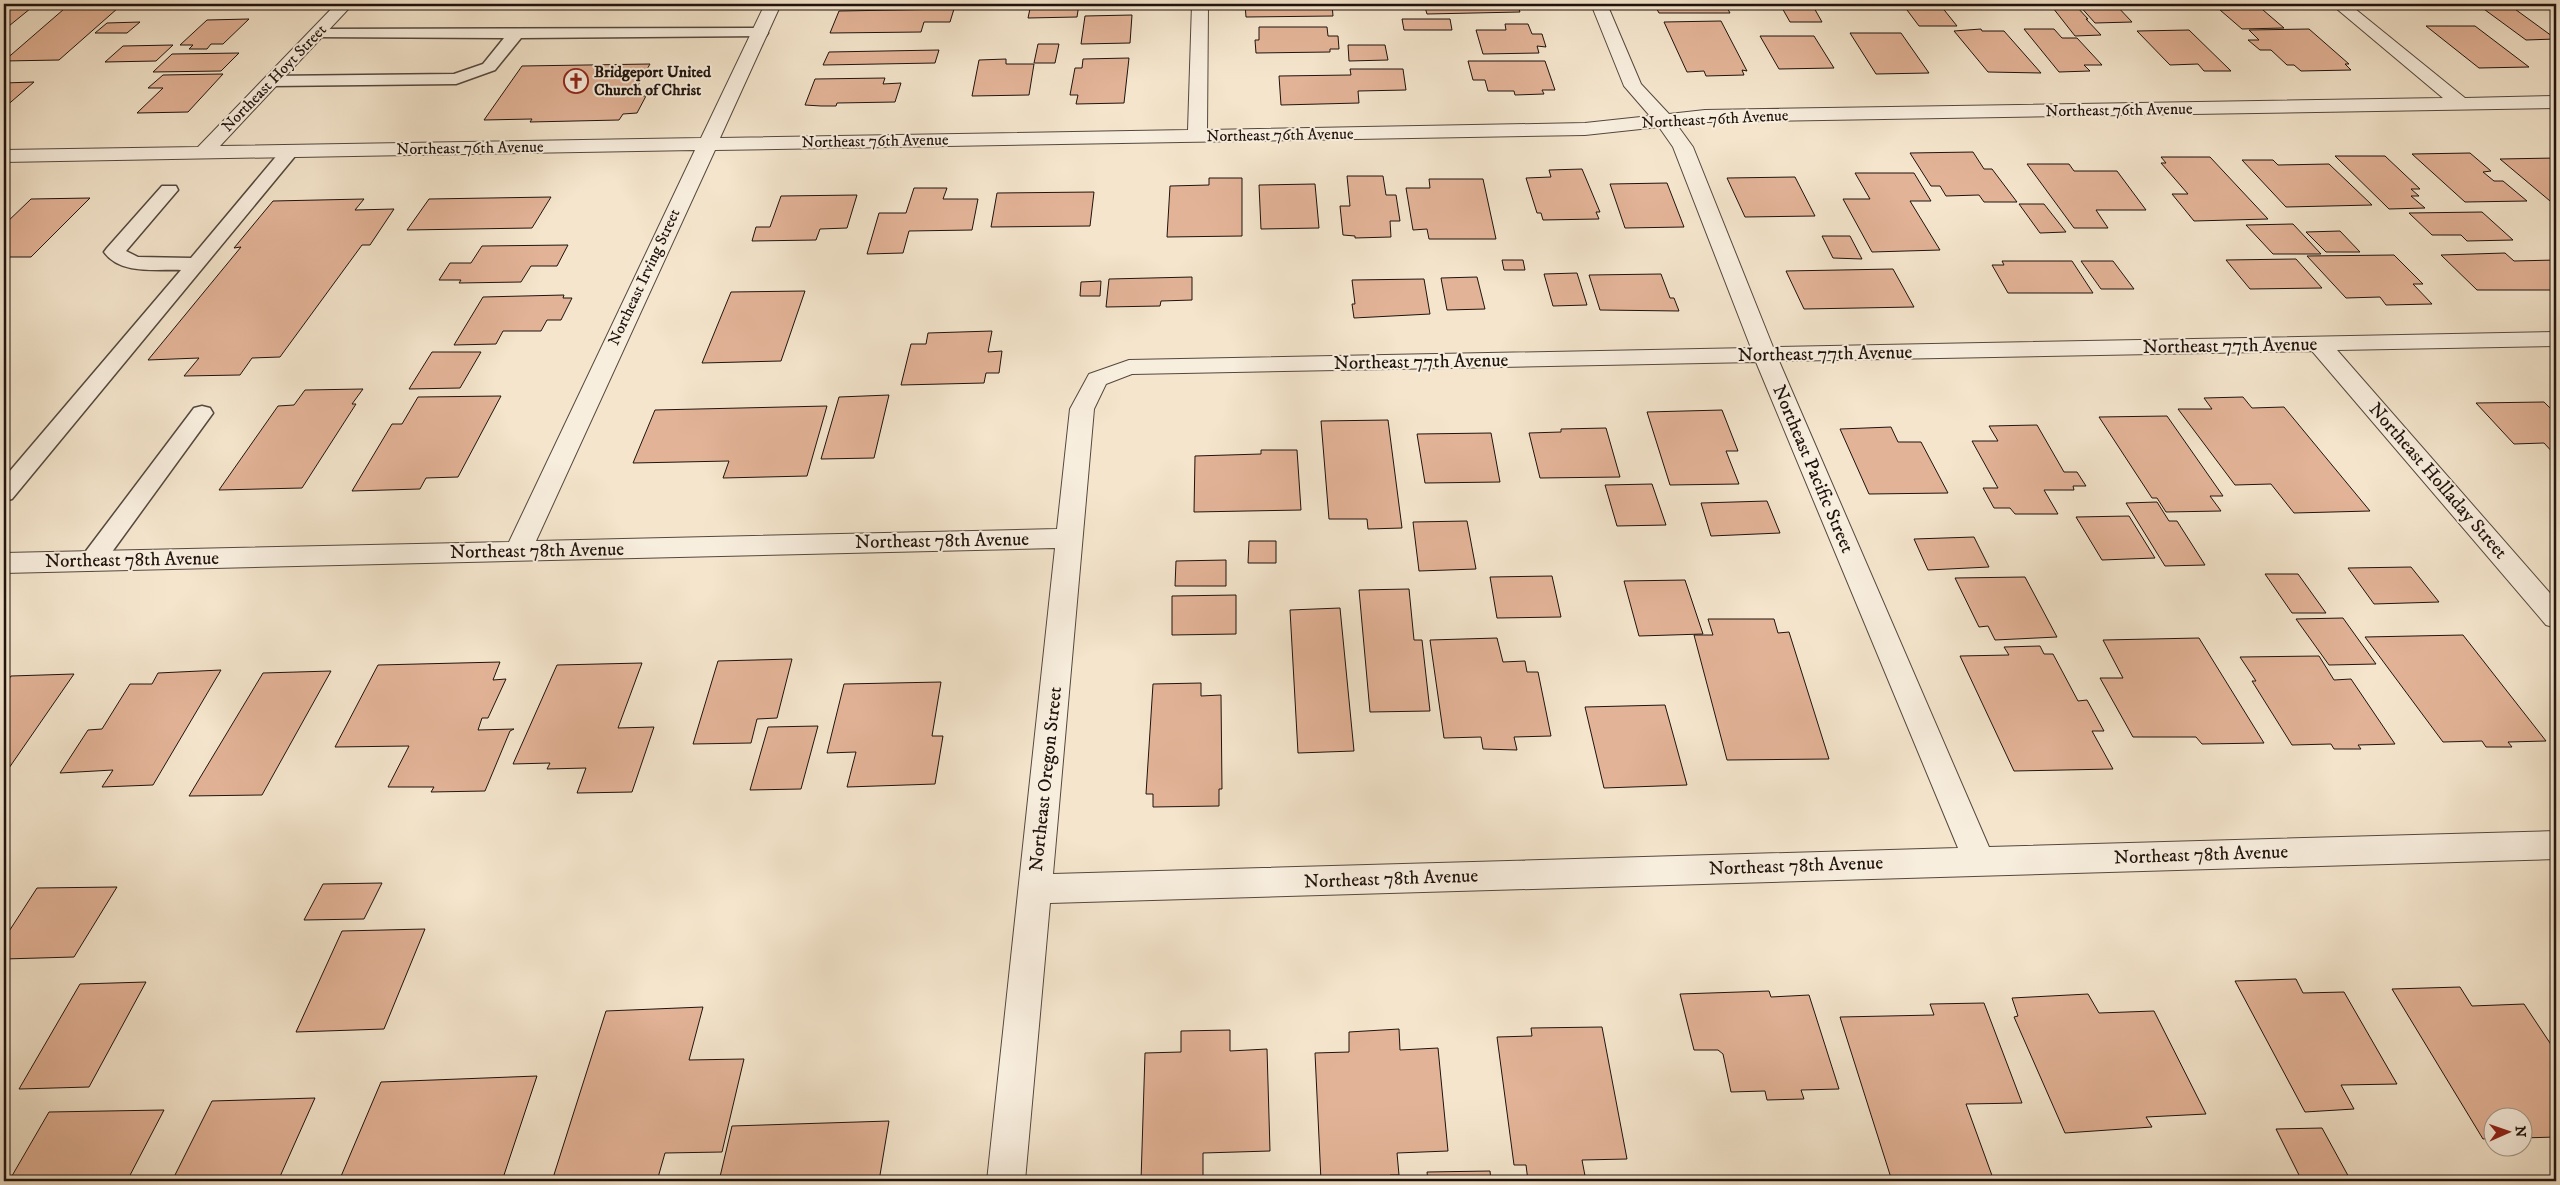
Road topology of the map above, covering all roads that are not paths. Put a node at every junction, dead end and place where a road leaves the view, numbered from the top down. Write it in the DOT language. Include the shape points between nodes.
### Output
graph roads {
  1 [pos="346,4"];
  2 [pos="773,4"];
  3 [pos="1200,4"];
  4 [pos="1599,4"];
  5 [pos="2339,4"];
  6 [pos="760,32"];
  7 [pos="317,34"];
  8 [pos="516,34"];
  9 [pos="271,81"];
  10 [pos="2556,102"];
  11 [pos="2461,104"];
  12 [pos="1662,119"];
  13 [pos="1196,136"];
  14 [pos="706,143"];
  15 [pos="290,151"];
  16 [pos="203,153"];
  17 [pos="4,156"];
  18 [pos="168,190"];
  19 [pos="196,264"];
  20 [pos="2556,339"];
  21 [pos="2319,344"];
  22 [pos="1765,355"];
  23 [pos="1097,379"];
  24 [pos="202,413"];
  25 [pos="4,493"];
  26 [pos="1070,538"];
  27 [pos="518,551"];
  28 [pos="92,561"];
  29 [pos="4,563"];
  30 [pos="2556,618"];
  31 [pos="2556,845"];
  32 [pos="1980,861"];
  33 [pos="1036,889"];
  34 [pos="1006,1181"];
  1 -- 7 [label="street, Northeast Hoyt Street"];
  2 -- 6 [label="street, Northeast Irving Street"];
  3 -- 13 [label="street"];
  4 -- 12 [label="street, Northeast Pacific Street" via="1632,86"];
  5 -- 11 [label="street"];
  6 -- 8 [label="lane"];
  6 -- 14 [label="street, Northeast Irving Street"];
  7 -- 8 [label="lane"];
  7 -- 9 [label="street, Northeast Hoyt Street"];
  8 -- 9 [label="lane" via="489,68 456,79"];
  9 -- 16 [label="street, Northeast Hoyt Street"];
  10 -- 11 [label="street, Northeast 76th Avenue"];
  11 -- 12 [label="street, Northeast 76th Avenue"];
  12 -- 13 [label="street, Northeast 76th Avenue" via="1585,129"];
  12 -- 22 [label="street, Northeast Pacific Street" via="1683,147"];
  13 -- 14 [label="street, Northeast 76th Avenue"];
  14 -- 15 [label="street, Northeast 76th Avenue"];
  14 -- 27 [label="street, Northeast Irving Street"];
  15 -- 16 [label="street, Northeast 76th Avenue"];
  15 -- 19 [label="lane"];
  16 -- 17 [label="street, Northeast 76th Avenue"];
  18 -- 19 [label="lane" via="114,252 134,263"];
  19 -- 25 [label="lane"];
  20 -- 21 [label="street, Northeast 77th Avenue"];
  21 -- 22 [label="street, Northeast 77th Avenue"];
  21 -- 30 [label="street, Northeast Holladay Street"];
  22 -- 23 [label="street, Northeast 77th Avenue" via="1129,367"];
  22 -- 32 [label="street, Northeast Pacific Street"];
  23 -- 26 [label="street, Northeast Oregon Street" via="1082,409"];
  24 -- 28 [label="lane"];
  26 -- 27 [label="street, Northeast 78th Avenue"];
  26 -- 33 [label="street, Northeast Oregon Street"];
  27 -- 28 [label="street, Northeast 78th Avenue"];
  28 -- 29 [label="street, Northeast 78th Avenue"];
  31 -- 32 [label="street, Northeast 78th Avenue"];
  32 -- 33 [label="street, Northeast 78th Avenue"];
  33 -- 34 [label="street, Northeast Oregon Street"];
}
